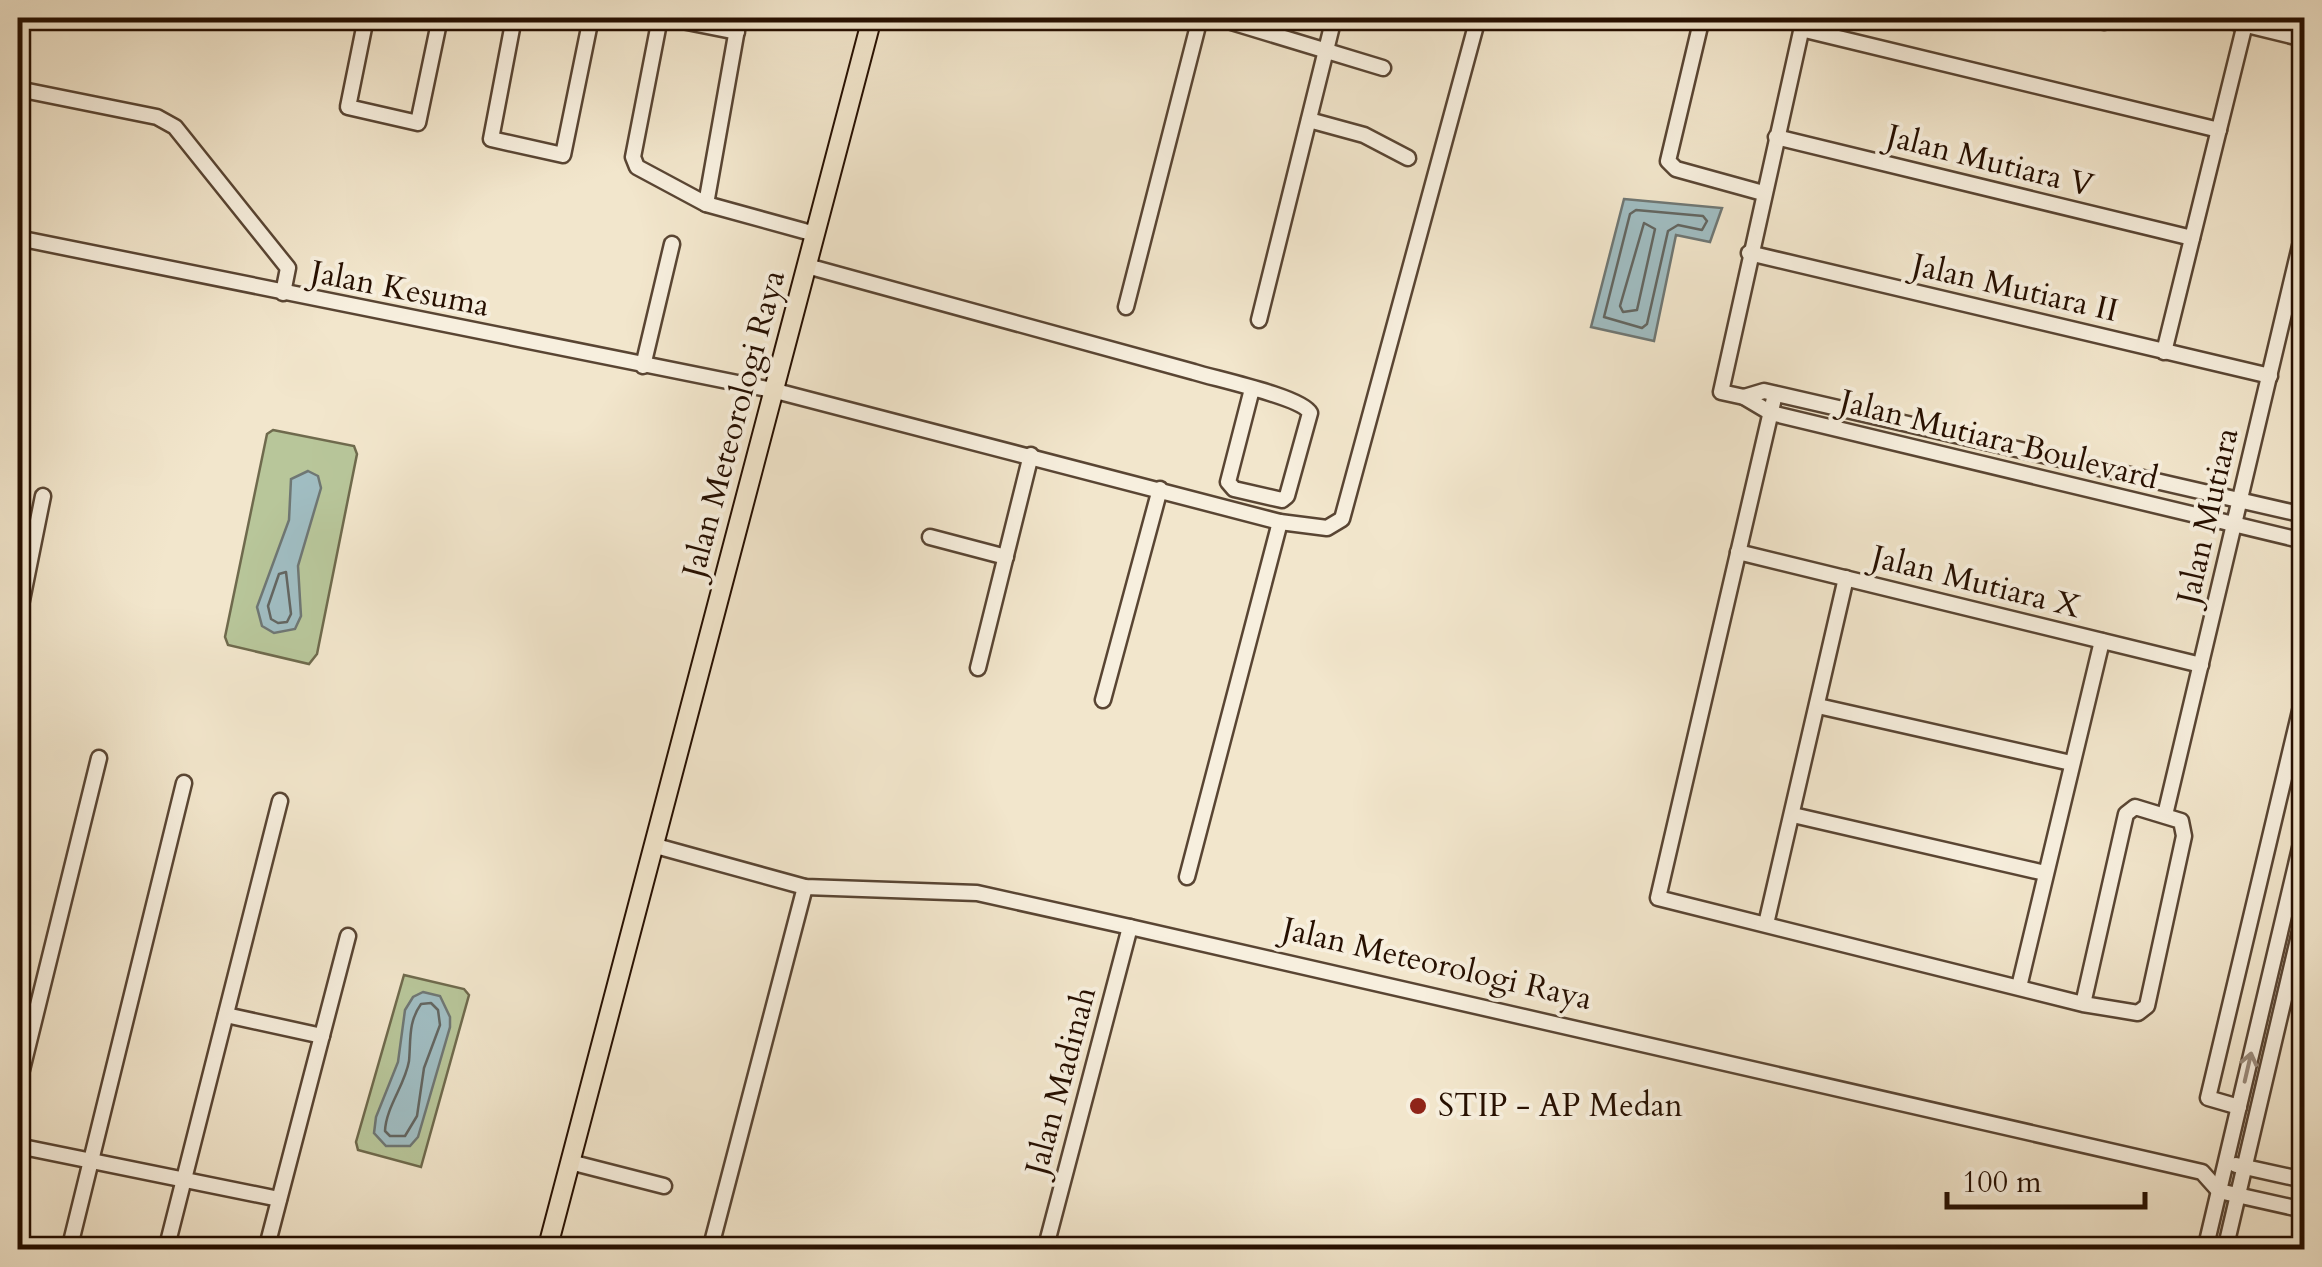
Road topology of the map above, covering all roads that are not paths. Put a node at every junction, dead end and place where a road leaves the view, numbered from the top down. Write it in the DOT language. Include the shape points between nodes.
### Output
graph roads {
  1 [pos="366,18"];
  2 [pos="440,18"];
  3 [pos="514,18"];
  4 [pos="591,18"];
  5 [pos="664,18"];
  6 [pos="872,18"];
  7 [pos="1200,18"];
  8 [pos="1218,18"];
  9 [pos="1334,18"];
  10 [pos="1478,18"];
  11 [pos="1702,18"];
  12 [pos="2082,18"];
  13 [pos="2112,18"];
  14 [pos="2218,18"];
  15 [pos="1802,23"];
  16 [pos="738,24"];
  17 [pos="2245,24"];
  18 [pos="2304,39"];
  19 [pos="1325,49"];
  20 [pos="1384,68"];
  21 [pos="18,88"];
  22 [pos="1309,120"];
  23 [pos="2219,130"];
  24 [pos="1776,137"];
  25 [pos="1408,158"];
  26 [pos="1763,193"];
  27 [pos="706,204"];
  28 [pos="2304,230"];
  29 [pos="815,234"];
  30 [pos="18,238"];
  31 [pos="2192,238"];
  32 [pos="672,244"];
  33 [pos="1749,253"];
  34 [pos="807,266"];
  35 [pos="283,294"];
  36 [pos="1126,307"];
  37 [pos="1259,320"];
  38 [pos="2164,352"];
  39 [pos="644,366"];
  40 [pos="2270,376"];
  41 [pos="1252,389"];
  42 [pos="772,390"];
  43 [pos="1776,394"];
  44 [pos="1744,397"];
  45 [pos="1772,414"];
  46 [pos="1031,455"];
  47 [pos="1160,490"];
  48 [pos="43,496"];
  49 [pos="2240,500"];
  50 [pos="2304,516"];
  51 [pos="1280,522"];
  52 [pos="2234,525"];
  53 [pos="930,537"];
  54 [pos="2304,541"];
  55 [pos="1738,552"];
  56 [pos="1006,557"];
  57 [pos="1846,578"];
  58 [pos="18,620"];
  59 [pos="2102,641"];
  60 [pos="2201,665"];
  61 [pos="978,668"];
  62 [pos="2304,694"];
  63 [pos="1103,700"];
  64 [pos="1818,706"];
  65 [pos="98,758"];
  66 [pos="2071,764"];
  67 [pos="184,782"];
  68 [pos="280,801"];
  69 [pos="1793,815"];
  70 [pos="2165,816"];
  71 [pos="2304,831"];
  72 [pos="656,846"];
  73 [pos="2045,874"];
  74 [pos="1187,877"];
  75 [pos="805,887"];
  76 [pos="2304,914"];
  77 [pos="1766,924"];
  78 [pos="1130,927"];
  79 [pos="348,936"];
  80 [pos="2019,987"];
  81 [pos="2083,1004"];
  82 [pos="226,1015"];
  83 [pos="322,1036"];
  84 [pos="18,1086"];
  85 [pos="2239,1107"];
  86 [pos="18,1146"];
  87 [pos="570,1162"];
  88 [pos="2226,1162"];
  89 [pos="88,1164"];
  90 [pos="2245,1166"];
  91 [pos="2202,1172"];
  92 [pos="2304,1180"];
  93 [pos="186,1182"];
  94 [pos="664,1186"];
  95 [pos="2219,1191"];
  96 [pos="2238,1195"];
  97 [pos="279,1200"];
  98 [pos="2304,1210"];
  99 [pos="712,1249"];
  100 [pos="68,1250"];
  101 [pos="166,1250"];
  102 [pos="266,1250"];
  103 [pos="548,1250"];
  104 [pos="1045,1250"];
  105 [pos="2205,1250"];
  106 [pos="2225,1250"];
  1 -- 2 [label="street" via="348,108 418,123"];
  3 -- 4 [label="street" via="491,138 563,155"];
  5 -- 16 [label="street"];
  5 -- 27 [label="street" via="633,157 645,173"];
  6 -- 29 [label="main road, Jalan Meteorologi Raya"];
  7 -- 36 [label="street"];
  8 -- 19 [label="street"];
  9 -- 19 [label="street"];
  10 -- 51 [label="street, Jalan Kesuma" via="1342,519 1328,528"];
  11 -- 26 [label="street" via="1669,165"];
  12 -- 13 [label="street"];
  14 -- 17 [label="street"];
  15 -- 23 [label="street"];
  15 -- 24 [label="street"];
  16 -- 27 [label="street"];
  17 -- 18 [label="street"];
  17 -- 23 [label="street"];
  19 -- 20 [label="street"];
  19 -- 22 [label="street"];
  21 -- 35 [label="street" via="157,117 175,128 288,268"];
  22 -- 25 [label="street" via="1364,135"];
  22 -- 37 [label="street"];
  23 -- 31 [label="street"];
  24 -- 26 [label="street"];
  24 -- 31 [label="street, Jalan Mutiara V"];
  26 -- 33 [label="street"];
  27 -- 29 [label="street"];
  28 -- 40 [label="street, Jalan Mutiara"];
  29 -- 34 [label="main road, Jalan Meteorologi Raya"];
  30 -- 35 [label="street, Jalan Kesuma"];
  31 -- 38 [label="street"];
  32 -- 39 [label="street"];
  33 -- 38 [label="street, Jalan Mutiara II"];
  33 -- 44 [label="street, Jalan Mutiara Boulevard" via="1719,388"];
  34 -- 41 [label="street"];
  34 -- 42 [label="main road, Jalan Meteorologi Raya"];
  35 -- 39 [label="street, Jalan Kesuma"];
  38 -- 40 [label="street, Jalan Mutiara II"];
  39 -- 42 [label="street, Jalan Kesuma"];
  40 -- 49 [label="street, Jalan Mutiara"];
  41 -- 41 [label="street" via="1309,410 1282,500 1228,482"];
  42 -- 46 [label="street, Jalan Kesuma"];
  42 -- 72 [label="main road, Jalan Meteorologi Raya"];
  43 -- 44 [label="street, Jalan Mutiara Boulevard"];
  43 -- 45 [label="street"];
  43 -- 49 [label="street, Jalan Mutiara Boulevard"];
  44 -- 45 [label="street, Jalan Mutiara Boulevard"];
  45 -- 52 [label="street, Jalan Mutiara Boulevard"];
  45 -- 55 [label="street"];
  46 -- 47 [label="street, Jalan Kesuma"];
  46 -- 56 [label="street"];
  47 -- 51 [label="street, Jalan Kesuma"];
  47 -- 63 [label="street"];
  48 -- 58 [label="street"];
  49 -- 50 [label="street, Jalan Mutiara Boulevard"];
  49 -- 52 [label="street, Jalan Mutiara"];
  51 -- 74 [label="street"];
  52 -- 54 [label="street, Jalan Mutiara Boulevard"];
  52 -- 60 [label="street, Jalan Mutiara"];
  53 -- 56 [label="street"];
  55 -- 57 [label="street, Jalan Mutiara X"];
  55 -- 77 [label="street" via="1658,896"];
  56 -- 61 [label="street"];
  57 -- 59 [label="street, Jalan Mutiara X"];
  57 -- 64 [label="street"];
  59 -- 60 [label="street, Jalan Mutiara X"];
  59 -- 66 [label="street"];
  60 -- 70 [label="street, Jalan Mutiara"];
  62 -- 85 [label="street" via="2208,1098"];
  64 -- 66 [label="street"];
  64 -- 69 [label="street"];
  65 -- 84 [label="street"];
  66 -- 73 [label="street"];
  67 -- 89 [label="street"];
  68 -- 82 [label="street"];
  69 -- 73 [label="street"];
  69 -- 77 [label="street"];
  70 -- 81 [label="street" via="2135,806 2126,814"];
  70 -- 81 [label="street" via="2182,821 2184,831 2147,1006 2138,1013"];
  85 -- 71 [label="street, one-way"];
  72 -- 75 [label="street, Jalan Meteorologi Raya"];
  72 -- 87 [label="main road, Jalan Meteorologi Raya"];
  73 -- 80 [label="street"];
  75 -- 78 [label="street, Jalan Meteorologi Raya" via="977,893"];
  75 -- 99 [label="street"];
  76 -- 90 [label="street"];
  77 -- 80 [label="street"];
  78 -- 91 [label="street, Jalan Meteorologi Raya"];
  78 -- 104 [label="street, Jalan Madinah"];
  79 -- 83 [label="street"];
  80 -- 81 [label="street"];
  82 -- 83 [label="street"];
  82 -- 93 [label="street"];
  83 -- 97 [label="street"];
  85 -- 88 [label="street"];
  86 -- 89 [label="street"];
  87 -- 94 [label="street"];
  87 -- 103 [label="main road, Jalan Meteorologi Raya"];
  88 -- 90 [label="street"];
  88 -- 91 [label="street"];
  88 -- 95 [label="street"];
  89 -- 93 [label="street"];
  89 -- 100 [label="street"];
  90 -- 92 [label="street"];
  90 -- 96 [label="street"];
  91 -- 95 [label="street"];
  93 -- 97 [label="street"];
  93 -- 101 [label="street"];
  95 -- 96 [label="street"];
  95 -- 105 [label="street"];
  96 -- 98 [label="street"];
  96 -- 106 [label="street"];
  97 -- 102 [label="street"];
}
